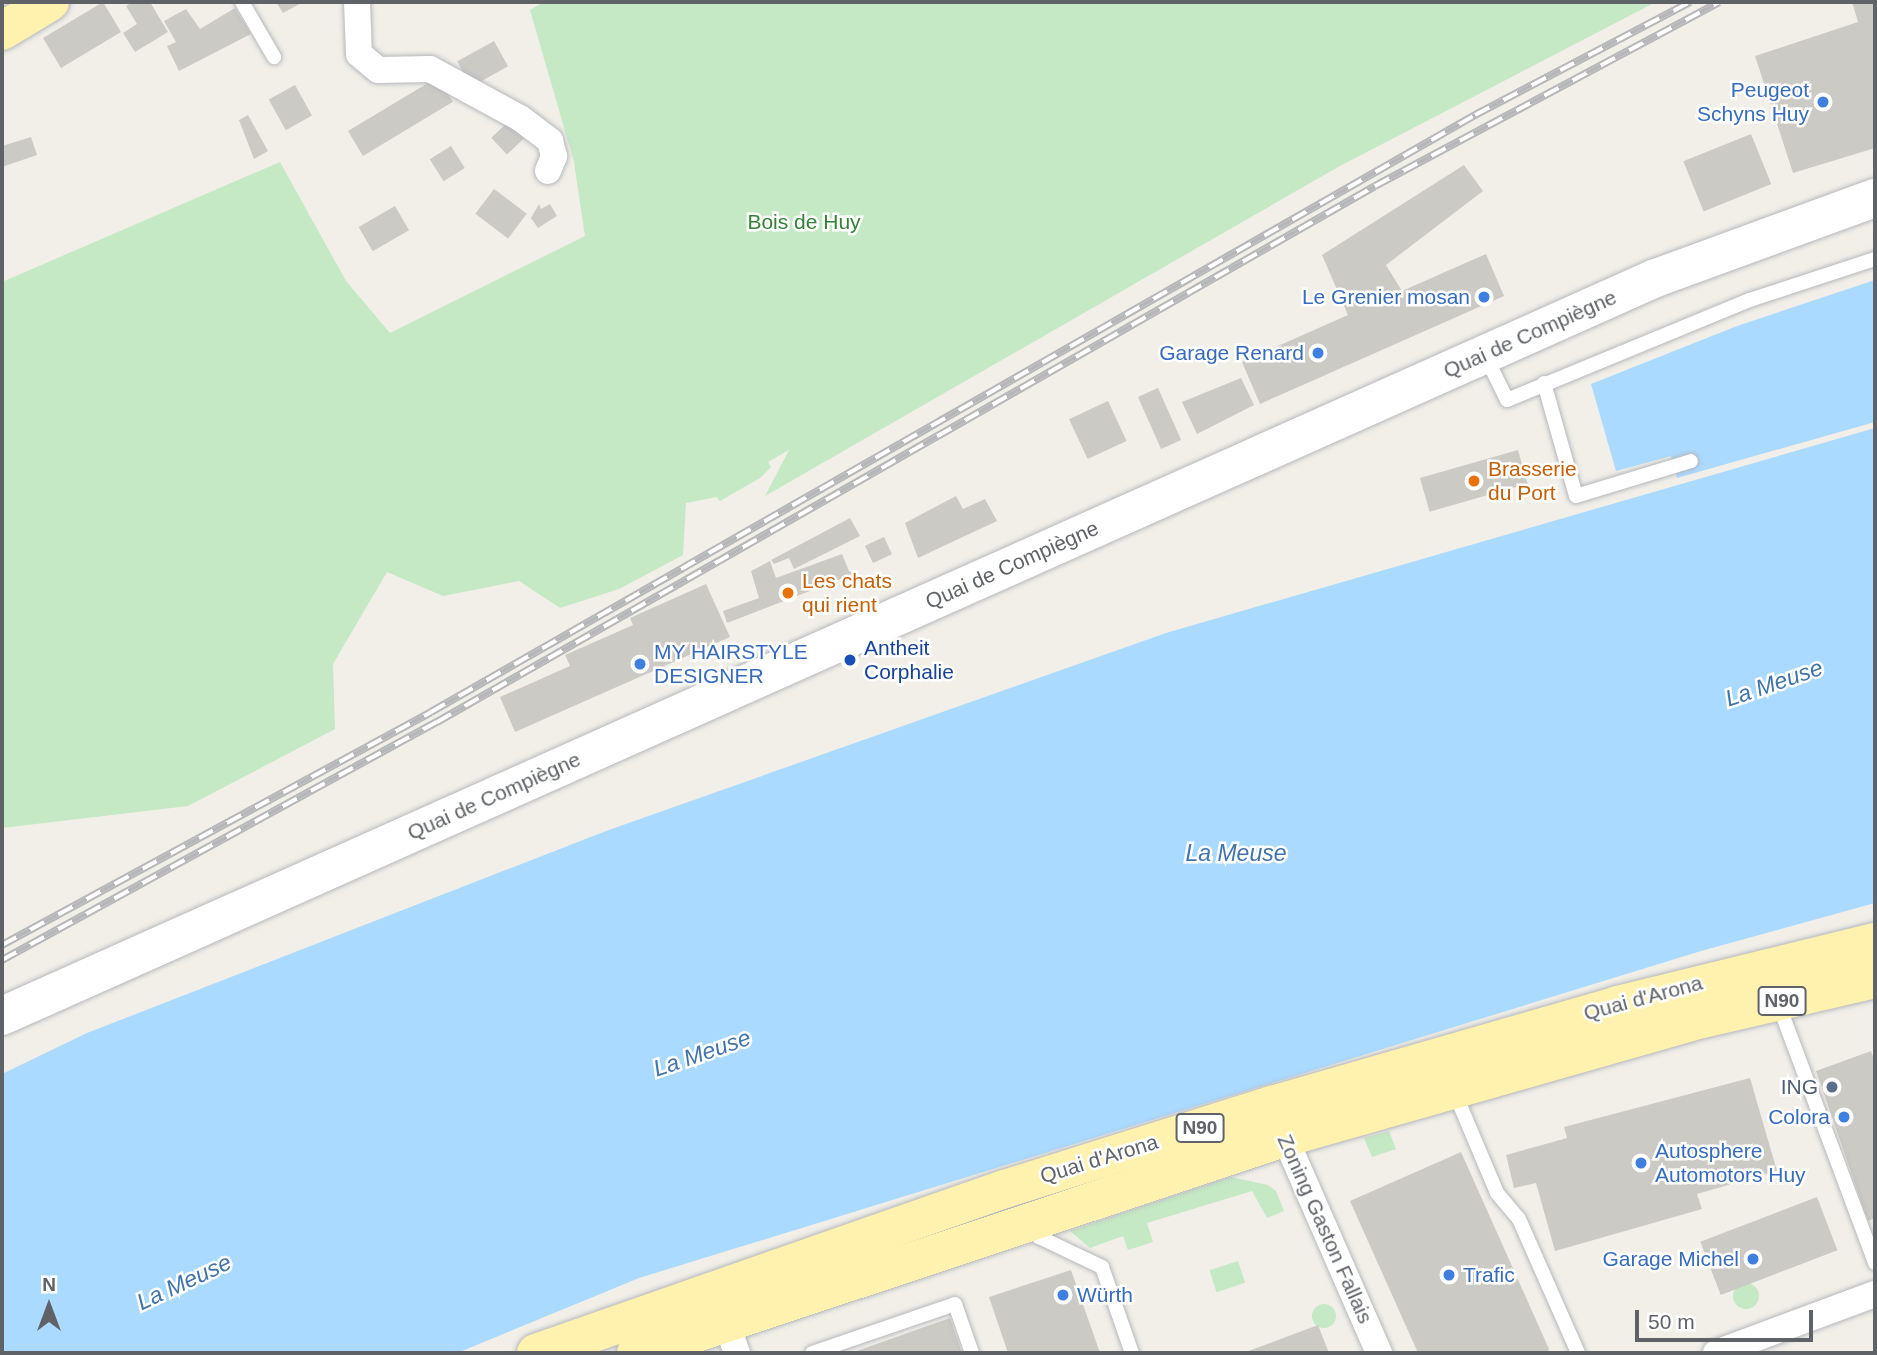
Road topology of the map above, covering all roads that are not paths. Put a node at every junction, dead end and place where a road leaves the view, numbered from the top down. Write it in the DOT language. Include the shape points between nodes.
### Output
graph roads {
  1 [pos="50,2"];
  2 [pos="242,2"];
  3 [pos="357,2"];
  4 [pos="2,31"];
  5 [pos="274,57"];
  6 [pos="548,171"];
  7 [pos="1875,198"];
  8 [pos="1875,259"];
  9 [pos="1484,354"];
  10 [pos="1544,383"];
  11 [pos="1691,461"];
  12 [pos="1873,959"];
  13 [pos="1777,1002"];
  14 [pos="2,1016"];
  15 [pos="1441,1053"];
  16 [pos="1454,1089"];
  17 [pos="1278,1121"];
  18 [pos="1027,1202"];
  19 [pos="1875,1263"];
  20 [pos="1875,1294"];
  21 [pos="725,1321"];
  22 [pos="536,1353"];
  23 [pos="636,1353"];
  24 [pos="812,1353"];
  25 [pos="972,1353"];
  26 [pos="1132,1353"];
  27 [pos="1379,1353"];
  28 [pos="1578,1353"];
  29 [pos="1716,1353"];
  1 -- 4 [label="main road"];
  2 -- 5 [label="lane"];
  3 -- 6 [label="street" via="359,54 377,70 430,69 520,118 550,141 554,156"];
  7 -- 9 [label="main road, Quai de Compiègne" via="1656,278"];
  8 -- 10 [label="lane" via="1750,300"];
  9 -- 10 [label="lane" via="1507,400"];
  9 -- 14 [label="main road, Quai de Compiègne"];
  10 -- 11 [label="lane" via="1576,495"];
  12 -- 13 [label="main road, Quai d'Arona / N90"];
  12 -- 15 [label="main road, Quai d'Arona / N90" via="1706,981"];
  13 -- 16 [label="main road, Quai d'Arona / N90"];
  13 -- 19 [label="lane"];
  15 -- 16 [label="lane"];
  15 -- 17 [label="main road, Quai d'Arona / N90"];
  16 -- 17 [label="main road, Quai d'Arona / N90"];
  16 -- 28 [label="lane" via="1497,1193 1520,1219"];
  17 -- 18 [label="main road, Quai d'Arona / N90"];
  17 -- 27 [label="street, Zoning Gaston Fallais"];
  18 -- 21 [label="main road, Quai d'Arona / N90"];
  18 -- 26 [label="lane" via="1039,1237 1102,1267"];
  20 -- 29 [label="street"];
  21 -- 22 [label="main road, Quai d'Arona / N90"];
  21 -- 23 [label="main road, Quai d'Arona / N90"];
  24 -- 25 [label="lane" via="955,1304"];
}
